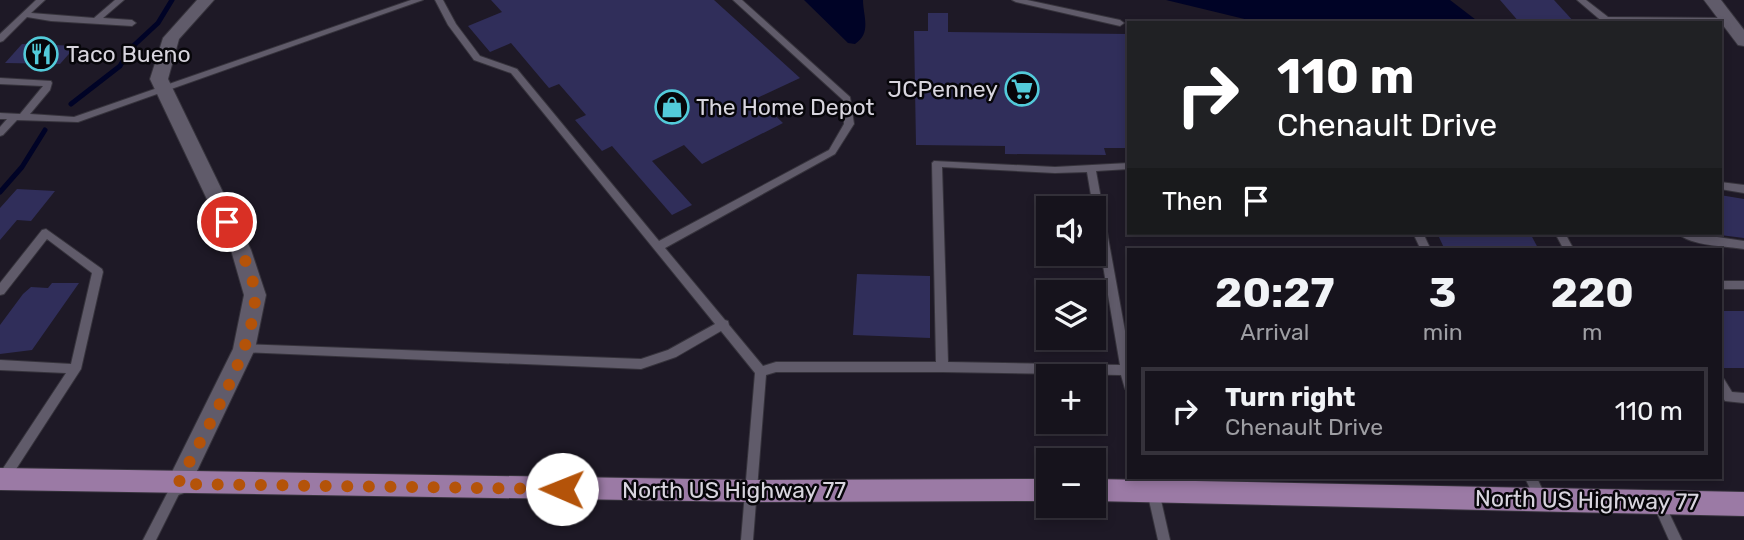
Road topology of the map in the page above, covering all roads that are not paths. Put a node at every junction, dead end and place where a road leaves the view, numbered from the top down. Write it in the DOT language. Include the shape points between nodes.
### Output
graph roads {
  1 [pos="41,0"];
  2 [pos="120,0"];
  3 [pos="206,0"];
  4 [pos="419,0"];
  5 [pos="439,0"];
  6 [pos="737,0"];
  7 [pos="1016,0"];
  8 [pos="1581,0"];
  9 [pos="1712,0"];
  10 [pos="25,14"];
  11 [pos="98,18"];
  12 [pos="1608,21"];
  13 [pos="1628,21"];
  14 [pos="1677,21"];
  15 [pos="1722,21"];
  16 [pos="1728,21"];
  17 [pos="132,23"];
  18 [pos="1119,23"];
  19 [pos="0,39"];
  20 [pos="1744,41"];
  21 [pos="0,81"];
  22 [pos="164,91"];
  23 [pos="0,116"];
  24 [pos="18,117"];
  25 [pos="0,133"];
  26 [pos="1127,166"];
  27 [pos="1091,169"];
  28 [pos="1722,186"];
  29 [pos="1744,189"];
  30 [pos="1686,235"];
  31 [pos="1744,244"];
  32 [pos="659,246"];
  33 [pos="1722,285"];
  34 [pos="1744,285"];
  35 [pos="0,291"];
  36 [pos="724,324"];
  37 [pos="244,349"];
  38 [pos="0,365"];
  39 [pos="942,367"];
  40 [pos="75,369"];
  41 [pos="1127,370"];
  42 [pos="761,372"];
  43 [pos="1722,385"];
  44 [pos="1744,398"];
  45 [pos="2,479"];
  46 [pos="178,484"];
  47 [pos="1151,484"];
  48 [pos="1536,488"];
  49 [pos="1106,489"];
  50 [pos="753,491"];
  51 [pos="1036,491"];
  52 [pos="1658,502"];
  53 [pos="1744,505"];
  54 [pos="149,540"];
  55 [pos="747,540"];
  56 [pos="1164,540"];
  57 [pos="1676,540"];
  1 -- 10 [label="lane"];
  2 -- 11 [label="lane"];
  3 -- 22 [label="street" via="171,38 159,79"];
  4 -- 22 [label="lane"];
  5 -- 32 [label="lane" via="477,58 514,71"];
  6 -- 32 [label="lane" via="847,99 849,124 832,152"];
  7 -- 18 [label="lane"];
  8 -- 12 [label="lane"];
  9 -- 16 [label="street"];
  10 -- 11 [label="lane"];
  10 -- 19 [label="lane"];
  11 -- 17 [label="lane"];
  13 -- 14 [label="lane"];
  15 -- 16 [label="lane"];
  16 -- 20 [label="street"];
  21 -- 24 [label="lane" via="48,83"];
  22 -- 24 [label="lane" via="75,120"];
  22 -- 37 [label="street" via="241,250 255,295"];
  23 -- 24 [label="lane"];
  24 -- 25 [label="lane"];
  26 -- 27 [label="lane"];
  27 -- 39 [label="lane" via="937,163"];
  27 -- 41 [label="lane"];
  28 -- 29 [label="lane"];
  30 -- 31 [label="lane"];
  32 -- 36 [label="lane"];
  33 -- 34 [label="lane"];
  35 -- 40 [label="lane" via="46,233 98,272"];
  36 -- 37 [label="lane" via="672,354 641,364"];
  36 -- 42 [label="lane"];
  37 -- 46 [label="street"];
  38 -- 40 [label="lane"];
  39 -- 41 [label="lane"];
  39 -- 42 [label="lane" via="776,366"];
  40 -- 45 [label="lane"];
  42 -- 50 [label="lane"];
  43 -- 44 [label="lane" via="1729,397"];
  45 -- 46 [label="main road, North US Highway 77"];
  46 -- 50 [label="main road, North US Highway 77"];
  46 -- 54 [label="lane"];
  47 -- 48 [label="main road, North US Highway 77"];
  47 -- 49 [label="main road, North US Highway 77"];
  47 -- 56 [label="lane"];
  48 -- 52 [label="main road, North US Highway 77"];
  50 -- 51 [label="main road, North US Highway 77"];
  50 -- 55 [label="lane"];
  52 -- 53 [label="main road, North US Highway 77"];
  52 -- 57 [label="lane"];
}
